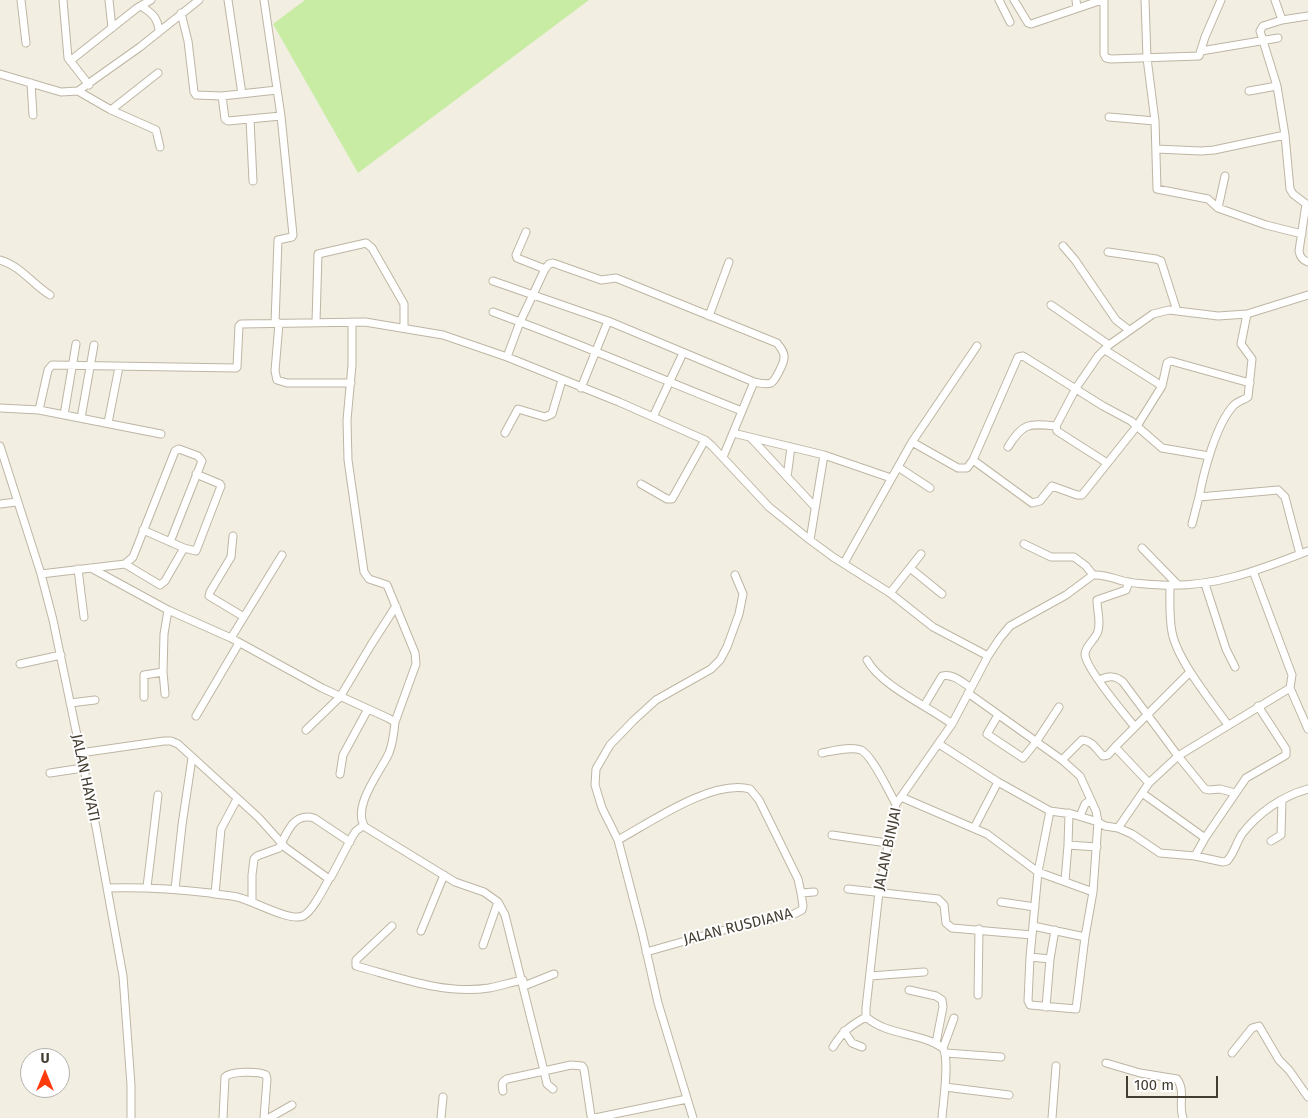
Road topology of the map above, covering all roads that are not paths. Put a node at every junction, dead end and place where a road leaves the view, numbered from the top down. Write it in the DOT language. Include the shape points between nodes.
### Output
graph roads {
  1 [pos="20,0"];
  2 [pos="63,0"];
  3 [pos="109,0"];
  4 [pos="151,0"];
  5 [pos="199,0"];
  6 [pos="228,0"];
  7 [pos="264,0"];
  8 [pos="998,0"];
  9 [pos="1014,0"];
  10 [pos="1076,0"];
  11 [pos="1103,0"];
  12 [pos="1144,0"];
  13 [pos="1221,0"];
  14 [pos="1275,0"];
  15 [pos="138,5"];
  16 [pos="1077,8"];
  17 [pos="181,13"];
  18 [pos="1308,16"];
  19 [pos="1282,20"];
  20 [pos="1010,22"];
  21 [pos="112,28"];
  22 [pos="159,31"];
  23 [pos="1278,38"];
  24 [pos="1262,42"];
  25 [pos="26,43"];
  26 [pos="1202,51"];
  27 [pos="1147,58"];
  28 [pos="70,60"];
  29 [pos="158,73"];
  30 [pos="0,74"];
  31 [pos="31,83"];
  32 [pos="89,85"];
  33 [pos="1277,86"];
  34 [pos="277,90"];
  35 [pos="78,91"];
  36 [pos="1249,91"];
  37 [pos="242,94"];
  38 [pos="222,96"];
  39 [pos="111,110"];
  40 [pos="33,115"];
  41 [pos="280,116"];
  42 [pos="1109,117"];
  43 [pos="250,119"];
  44 [pos="1155,121"];
  45 [pos="1285,135"];
  46 [pos="160,147"];
  47 [pos="1156,149"];
  48 [pos="1225,176"];
  49 [pos="252,181"];
  50 [pos="1218,208"];
  51 [pos="1306,224"];
  52 [pos="526,232"];
  53 [pos="1302,234"];
  54 [pos="1064,246"];
  55 [pos="1108,252"];
  56 [pos="0,260"];
  57 [pos="729,262"];
  58 [pos="1308,262"];
  59 [pos="545,269"];
  60 [pos="493,281"];
  61 [pos="50,295"];
  62 [pos="534,295"];
  63 [pos="1308,295"];
  64 [pos="1051,306"];
  65 [pos="1177,311"];
  66 [pos="493,312"];
  67 [pos="1247,314"];
  68 [pos="709,316"];
  69 [pos="608,321"];
  70 [pos="316,322"];
  71 [pos="352,322"];
  72 [pos="520,322"];
  73 [pos="277,323"];
  74 [pos="404,328"];
  75 [pos="1130,330"];
  76 [pos="76,344"];
  77 [pos="94,345"];
  78 [pos="977,346"];
  79 [pos="1107,347"];
  80 [pos="596,352"];
  81 [pos="683,353"];
  82 [pos="507,357"];
  83 [pos="73,365"];
  84 [pos="90,366"];
  85 [pos="118,367"];
  86 [pos="562,380"];
  87 [pos="754,382"];
  88 [pos="351,383"];
  89 [pos="669,383"];
  90 [pos="1250,383"];
  91 [pos="1162,386"];
  92 [pos="582,388"];
  93 [pos="1076,388"];
  94 [pos="0,408"];
  95 [pos="39,410"];
  96 [pos="742,411"];
  97 [pos="64,415"];
  98 [pos="653,416"];
  99 [pos="81,418"];
  100 [pos="108,424"];
  101 [pos="1056,426"];
  102 [pos="1137,426"];
  103 [pos="506,433"];
  104 [pos="733,433"];
  105 [pos="161,434"];
  106 [pos="751,438"];
  107 [pos="705,440"];
  108 [pos="912,442"];
  109 [pos="0,446"];
  110 [pos="791,447"];
  111 [pos="1008,447"];
  112 [pos="824,455"];
  113 [pos="1209,456"];
  114 [pos="723,457"];
  115 [pos="973,460"];
  116 [pos="1107,463"];
  117 [pos="898,468"];
  118 [pos="196,474"];
  119 [pos="787,477"];
  120 [pos="891,478"];
  121 [pos="641,484"];
  122 [pos="930,488"];
  123 [pos="1199,497"];
  124 [pos="17,502"];
  125 [pos="0,504"];
  126 [pos="815,507"];
  127 [pos="1192,524"];
  128 [pos="143,530"];
  129 [pos="233,536"];
  130 [pos="810,540"];
  131 [pos="170,542"];
  132 [pos="1024,544"];
  133 [pos="184,548"];
  134 [pos="1142,548"];
  135 [pos="1308,551"];
  136 [pos="921,554"];
  137 [pos="1300,554"];
  138 [pos="282,555"];
  139 [pos="844,563"];
  140 [pos="126,564"];
  141 [pos="91,568"];
  142 [pos="910,568"];
  143 [pos="78,569"];
  144 [pos="1252,571"];
  145 [pos="41,574"];
  146 [pos="735,575"];
  147 [pos="1093,575"];
  148 [pos="1129,582"];
  149 [pos="1205,584"];
  150 [pos="1178,585"];
  151 [pos="1170,586"];
  152 [pos="890,593"];
  153 [pos="942,594"];
  154 [pos="396,606"];
  155 [pos="168,610"];
  156 [pos="244,616"];
  157 [pos="84,617"];
  158 [pos="232,638"];
  159 [pos="239,643"];
  160 [pos="61,655"];
  161 [pos="988,656"];
  162 [pos="867,660"];
  163 [pos="20,664"];
  164 [pos="1235,667"];
  165 [pos="163,672"];
  166 [pos="1190,672"];
  167 [pos="1100,680"];
  168 [pos="1290,688"];
  169 [pos="970,691"];
  170 [pos="165,694"];
  171 [pos="340,697"];
  172 [pos="144,698"];
  173 [pos="95,700"];
  174 [pos="70,703"];
  175 [pos="924,706"];
  176 [pos="1258,706"];
  177 [pos="1059,707"];
  178 [pos="368,709"];
  179 [pos="1148,715"];
  180 [pos="196,716"];
  181 [pos="998,716"];
  182 [pos="395,722"];
  183 [pos="952,724"];
  184 [pos="1228,724"];
  185 [pos="1135,727"];
  186 [pos="1308,729"];
  187 [pos="306,730"];
  188 [pos="1036,742"];
  189 [pos="939,744"];
  190 [pos="1115,747"];
  191 [pos="80,753"];
  192 [pos="822,753"];
  193 [pos="1178,756"];
  194 [pos="192,758"];
  195 [pos="1062,760"];
  196 [pos="83,768"];
  197 [pos="50,773"];
  198 [pos="340,774"];
  199 [pos="998,782"];
  200 [pos="1149,783"];
  201 [pos="1308,789"];
  202 [pos="1142,793"];
  203 [pos="1235,793"];
  204 [pos="158,794"];
  205 [pos="901,797"];
  206 [pos="237,799"];
  207 [pos="1091,800"];
  208 [pos="1282,800"];
  209 [pos="896,804"];
  210 [pos="1050,811"];
  211 [pos="1069,814"];
  212 [pos="1080,816"];
  213 [pos="1098,822"];
  214 [pos="364,825"];
  215 [pos="974,828"];
  216 [pos="1118,828"];
  217 [pos="832,835"];
  218 [pos="1205,838"];
  219 [pos="618,840"];
  220 [pos="1271,841"];
  221 [pos="350,842"];
  222 [pos="887,842"];
  223 [pos="282,843"];
  224 [pos="1068,845"];
  225 [pos="1097,847"];
  226 [pos="1195,856"];
  227 [pos="1038,872"];
  228 [pos="444,875"];
  229 [pos="329,878"];
  230 [pos="1065,881"];
  231 [pos="147,887"];
  232 [pos="107,888"];
  233 [pos="175,889"];
  234 [pos="848,889"];
  235 [pos="814,892"];
  236 [pos="879,892"];
  237 [pos="1093,892"];
  238 [pos="801,893"];
  239 [pos="215,894"];
  240 [pos="252,902"];
  241 [pos="498,902"];
  242 [pos="1001,902"];
  243 [pos="1035,906"];
  244 [pos="392,926"];
  245 [pos="1033,926"];
  246 [pos="979,929"];
  247 [pos="1055,930"];
  248 [pos="421,931"];
  249 [pos="1032,936"];
  250 [pos="1084,937"];
  251 [pos="483,945"];
  252 [pos="646,952"];
  253 [pos="1030,957"];
  254 [pos="1050,959"];
  255 [pos="924,972"];
  256 [pos="554,974"];
  257 [pos="870,976"];
  258 [pos="524,983"];
  259 [pos="909,990"];
  260 [pos="978,995"];
  261 [pos="1046,1006"];
  262 [pos="866,1017"];
  263 [pos="954,1018"];
  264 [pos="844,1031"];
  265 [pos="936,1042"];
  266 [pos="833,1047"];
  267 [pos="862,1047"];
  268 [pos="945,1050"];
  269 [pos="1232,1053"];
  270 [pos="1001,1057"];
  271 [pos="1106,1063"];
  272 [pos="1056,1066"];
  273 [pos="544,1071"];
  274 [pos="945,1087"];
  275 [pos="552,1089"];
  276 [pos="503,1091"];
  277 [pos="1009,1095"];
  278 [pos="443,1097"];
  279 [pos="1308,1097"];
  280 [pos="687,1099"];
  281 [pos="292,1105"];
  282 [pos="131,1118"];
  283 [pos="222,1118"];
  284 [pos="264,1118"];
  285 [pos="269,1118"];
  286 [pos="441,1118"];
  287 [pos="693,1118"];
  288 [pos="942,1118"];
  289 [pos="1052,1118"];
  290 [pos="1183,1118"];
  1 -- 25 [label="street"];
  2 -- 28 [label="street"];
  3 -- 21 [label="street"];
  4 -- 15 [label="street"];
  5 -- 17 [label="street"];
  6 -- 37 [label="street"];
  7 -- 34 [label="street"];
  8 -- 20 [label="street"];
  9 -- 16 [label="street" via="1028,24"];
  10 -- 16 [label="street"];
  11 -- 16 [label="street"];
  11 -- 27 [label="street" via="1106,58"];
  12 -- 27 [label="street"];
  13 -- 26 [label="street"];
  14 -- 19 [label="street"];
  15 -- 21 [label="street"];
  15 -- 22 [label="street" via="157,19"];
  17 -- 22 [label="street"];
  17 -- 38 [label="street" via="194,92 200,96"];
  18 -- 19 [label="street"];
  19 -- 24 [label="street" via="1262,27"];
  21 -- 28 [label="street"];
  22 -- 32 [label="street"];
  23 -- 24 [label="street"];
  24 -- 26 [label="street"];
  24 -- 33 [label="street"];
  26 -- 27 [label="street" via="1198,57"];
  27 -- 44 [label="street"];
  28 -- 32 [label="street"];
  29 -- 39 [label="street"];
  30 -- 31 [label="street"];
  31 -- 35 [label="street" via="66,92"];
  31 -- 40 [label="street"];
  32 -- 35 [label="street"];
  33 -- 36 [label="street"];
  33 -- 45 [label="street"];
  34 -- 37 [label="street"];
  34 -- 41 [label="street"];
  35 -- 39 [label="street"];
  37 -- 38 [label="street"];
  38 -- 43 [label="street" via="226,120"];
  39 -- 46 [label="street" via="156,130"];
  41 -- 43 [label="street"];
  41 -- 73 [label="street" via="293,236 278,240"];
  42 -- 44 [label="street"];
  43 -- 49 [label="street"];
  44 -- 47 [label="street"];
  45 -- 47 [label="street" via="1214,150"];
  45 -- 51 [label="street" via="1290,189 1306,204"];
  47 -- 50 [label="street" via="1157,189 1208,199"];
  48 -- 50 [label="street"];
  50 -- 53 [label="street"];
  51 -- 53 [label="street"];
  52 -- 59 [label="street" via="516,257"];
  53 -- 58 [label="street" via="1300,257"];
  54 -- 75 [label="street" via="1116,320"];
  55 -- 65 [label="street" via="1161,261"];
  56 -- 61 [label="street" via="21,270"];
  57 -- 68 [label="street"];
  59 -- 62 [label="street"];
  59 -- 68 [label="street" via="553,263 601,280 616,278"];
  60 -- 62 [label="street"];
  62 -- 69 [label="street"];
  62 -- 72 [label="street"];
  63 -- 67 [label="street"];
  64 -- 79 [label="street"];
  65 -- 67 [label="street" via="1218,316"];
  65 -- 75 [label="street" via="1153,314"];
  66 -- 72 [label="street"];
  67 -- 90 [label="street" via="1242,344 1252,359"];
  68 -- 87 [label="street" via="777,343 784,358 776,379 767,384"];
  69 -- 80 [label="street"];
  69 -- 81 [label="street"];
  70 -- 71 [label="street"];
  70 -- 73 [label="street"];
  70 -- 74 [label="street" via="318,254 366,243 404,304"];
  71 -- 74 [label="street"];
  71 -- 88 [label="street"];
  72 -- 80 [label="street"];
  72 -- 82 [label="street"];
  73 -- 85 [label="street" via="239,325 236,368"];
  73 -- 88 [label="street" via="275,371 278,380 287,383"];
  74 -- 82 [label="street" via="443,335"];
  75 -- 79 [label="street"];
  76 -- 83 [label="street"];
  77 -- 84 [label="street"];
  78 -- 108 [label="street"];
  79 -- 91 [label="street"];
  79 -- 93 [label="street"];
  80 -- 89 [label="street"];
  80 -- 92 [label="street"];
  81 -- 87 [label="street"];
  81 -- 89 [label="street"];
  82 -- 86 [label="street"];
  83 -- 84 [label="street"];
  83 -- 95 [label="street" via="50,367"];
  83 -- 97 [label="street"];
  84 -- 85 [label="street"];
  84 -- 99 [label="street"];
  85 -- 100 [label="street"];
  86 -- 92 [label="street"];
  86 -- 103 [label="street" via="552,414 546,417 518,409"];
  87 -- 96 [label="street"];
  88 -- 154 [label="street" via="348,460 364,572 369,579 387,585"];
  89 -- 96 [label="street"];
  89 -- 98 [label="street"];
  90 -- 91 [label="street" via="1172,361 1166,364"];
  90 -- 113 [label="street" via="1248,397 1234,405"];
  91 -- 102 [label="street"];
  92 -- 98 [label="street"];
  93 -- 101 [label="street"];
  93 -- 102 [label="street"];
  93 -- 115 [label="street" via="1020,356"];
  94 -- 95 [label="street"];
  95 -- 97 [label="street"];
  96 -- 104 [label="street"];
  97 -- 99 [label="street"];
  98 -- 107 [label="street"];
  99 -- 100 [label="street"];
  100 -- 105 [label="street"];
  101 -- 111 [label="street" via="1037,424 1022,428"];
  101 -- 116 [label="street" via="1057,431"];
  102 -- 113 [label="street" via="1162,448"];
  102 -- 116 [label="street"];
  104 -- 106 [label="street"];
  104 -- 114 [label="street"];
  106 -- 110 [label="street"];
  106 -- 119 [label="street"];
  107 -- 114 [label="street"];
  107 -- 121 [label="street" via="672,499"];
  108 -- 115 [label="street" via="958,468 967,468"];
  108 -- 117 [label="street"];
  109 -- 124 [label="street, JALAN HAYATI"];
  110 -- 112 [label="street"];
  110 -- 119 [label="street"];
  112 -- 120 [label="street"];
  112 -- 126 [label="street"];
  113 -- 123 [label="street"];
  114 -- 130 [label="street" via="769,506"];
  115 -- 116 [label="street" via="1032,503 1040,501 1052,486 1082,495"];
  117 -- 120 [label="street"];
  117 -- 122 [label="street"];
  118 -- 128 [label="street" via="201,458 176,450"];
  118 -- 131 [label="street"];
  118 -- 133 [label="street" via="221,486 196,551"];
  119 -- 126 [label="street"];
  120 -- 139 [label="street"];
  123 -- 127 [label="street"];
  123 -- 137 [label="street" via="1278,490 1285,496"];
  124 -- 125 [label="street"];
  124 -- 145 [label="street, JALAN HAYATI"];
  126 -- 130 [label="street"];
  128 -- 131 [label="street"];
  128 -- 140 [label="street" via="133,557"];
  129 -- 156 [label="street" via="230,557 209,596"];
  130 -- 139 [label="street"];
  131 -- 133 [label="street"];
  132 -- 147 [label="street" via="1051,557 1074,557"];
  133 -- 140 [label="street" via="160,585"];
  134 -- 150 [label="street"];
  135 -- 137 [label="street"];
  136 -- 142 [label="street"];
  137 -- 144 [label="street"];
  138 -- 156 [label="street"];
  139 -- 152 [label="street"];
  140 -- 141 [label="street"];
  141 -- 143 [label="street"];
  141 -- 155 [label="street"];
  142 -- 152 [label="street"];
  142 -- 153 [label="street"];
  143 -- 145 [label="street"];
  143 -- 157 [label="street"];
  144 -- 149 [label="street"];
  144 -- 168 [label="street" via="1292,675"];
  145 -- 160 [label="street, JALAN HAYATI"];
  146 -- 219 [label="street" via="743,594 739,614 720,660 711,669 656,700 632,720 599,761 595,785"];
  147 -- 148 [label="street"];
  147 -- 161 [label="street, JALAN BINJAI" via="1066,595 1010,626"];
  148 -- 151 [label="street"];
  148 -- 167 [label="street" via="1126,590 1097,600 1100,624 1086,657"];
  149 -- 150 [label="street"];
  149 -- 164 [label="street"];
  150 -- 151 [label="street"];
  151 -- 166 [label="street" via="1174,641"];
  152 -- 161 [label="street" via="933,627"];
  154 -- 171 [label="street"];
  154 -- 182 [label="street" via="416,664"];
  155 -- 158 [label="street"];
  155 -- 165 [label="street"];
  156 -- 158 [label="street"];
  158 -- 159 [label="street"];
  159 -- 171 [label="street"];
  159 -- 180 [label="street"];
  160 -- 163 [label="street"];
  160 -- 174 [label="street, JALAN HAYATI"];
  161 -- 169 [label="street, JALAN BINJAI"];
  162 -- 175 [label="street" via="876,672"];
  165 -- 170 [label="street"];
  165 -- 172 [label="street" via="144,675"];
  166 -- 179 [label="street"];
  166 -- 184 [label="street"];
  167 -- 179 [label="street" via="1118,677"];
  167 -- 185 [label="street"];
  168 -- 176 [label="street"];
  168 -- 186 [label="street"];
  169 -- 175 [label="street" via="945,675"];
  169 -- 181 [label="street"];
  169 -- 183 [label="street, JALAN BINJAI"];
  171 -- 178 [label="street"];
  171 -- 187 [label="street"];
  173 -- 174 [label="street"];
  174 -- 191 [label="street, JALAN HAYATI"];
  175 -- 183 [label="street"];
  176 -- 184 [label="street"];
  176 -- 203 [label="street" via="1286,749 1286,755 1248,776"];
  177 -- 188 [label="street"];
  178 -- 182 [label="street"];
  178 -- 198 [label="street" via="343,755"];
  179 -- 185 [label="street"];
  179 -- 193 [label="street"];
  181 -- 188 [label="street"];
  181 -- 188 [label="street" via="987,734 1007,748 1023,758"];
  182 -- 214 [label="street" via="389,753 364,802"];
  183 -- 189 [label="street, JALAN BINJAI"];
  184 -- 193 [label="street"];
  185 -- 190 [label="street"];
  188 -- 195 [label="street"];
  189 -- 199 [label="street"];
  189 -- 205 [label="street, JALAN BINJAI"];
  190 -- 195 [label="street" via="1103,756 1093,744 1082,740"];
  190 -- 200 [label="street"];
  191 -- 194 [label="street" via="168,741 178,744"];
  191 -- 196 [label="street, JALAN HAYATI"];
  192 -- 209 [label="street" via="861,750 869,756"];
  193 -- 200 [label="street"];
  193 -- 203 [label="street" via="1205,789 1220,788"];
  194 -- 206 [label="street"];
  194 -- 233 [label="street"];
  195 -- 207 [label="street" via="1080,776"];
  196 -- 197 [label="street"];
  196 -- 232 [label="street, JALAN HAYATI"];
  199 -- 210 [label="street"];
  199 -- 215 [label="street"];
  200 -- 202 [label="street"];
  201 -- 208 [label="street"];
  202 -- 216 [label="street"];
  202 -- 218 [label="street"];
  203 -- 218 [label="street"];
  204 -- 231 [label="street"];
  205 -- 209 [label="street, JALAN BINJAI"];
  205 -- 215 [label="street"];
  206 -- 223 [label="street"];
  206 -- 239 [label="street" via="221,829"];
  207 -- 212 [label="street" via="1085,804"];
  207 -- 213 [label="street"];
  208 -- 220 [label="street" via="1282,835"];
  208 -- 226 [label="street" via="1260,814 1226,861"];
  209 -- 222 [label="street, JALAN BINJAI"];
  210 -- 211 [label="street"];
  210 -- 227 [label="street"];
  211 -- 212 [label="street"];
  211 -- 224 [label="street"];
  212 -- 213 [label="street"];
  213 -- 216 [label="street"];
  213 -- 225 [label="street"];
  214 -- 221 [label="street"];
  214 -- 228 [label="street"];
  215 -- 227 [label="street"];
  216 -- 226 [label="street" via="1160,853"];
  217 -- 222 [label="street"];
  218 -- 226 [label="street"];
  219 -- 238 [label="street" via="698,796 731,787 744,788 759,800 798,880"];
  219 -- 252 [label="street"];
  221 -- 223 [label="street" via="308,816 296,820"];
  221 -- 229 [label="street"];
  222 -- 236 [label="street, JALAN BINJAI"];
  223 -- 229 [label="street"];
  223 -- 240 [label="street" via="276,850 254,859"];
  224 -- 225 [label="street"];
  224 -- 230 [label="street"];
  225 -- 237 [label="street"];
  227 -- 230 [label="street"];
  227 -- 243 [label="street"];
  228 -- 241 [label="street" via="484,892"];
  228 -- 248 [label="street"];
  229 -- 240 [label="street" via="303,916 288,916"];
  230 -- 237 [label="street"];
  231 -- 232 [label="street"];
  231 -- 233 [label="street"];
  232 -- 282 [label="street, JALAN HAYATI" via="124,990"];
  233 -- 239 [label="street"];
  234 -- 236 [label="street"];
  235 -- 238 [label="street, JALAN RUSDIANA"];
  236 -- 246 [label="street" via="938,899 944,905 945,920 949,925"];
  236 -- 257 [label="street, JALAN BINJAI"];
  237 -- 250 [label="street"];
  238 -- 252 [label="street, JALAN RUSDIANA" via="802,910 794,914"];
  239 -- 240 [label="street"];
  241 -- 251 [label="street"];
  241 -- 258 [label="street" via="506,915"];
  242 -- 243 [label="street"];
  243 -- 245 [label="street"];
  244 -- 258 [label="street" via="356,960 356,966 428,985 455,988 490,988"];
  245 -- 247 [label="street"];
  245 -- 249 [label="street"];
  246 -- 249 [label="street"];
  246 -- 260 [label="street"];
  247 -- 250 [label="street"];
  247 -- 254 [label="street"];
  249 -- 253 [label="street"];
  250 -- 261 [label="street" via="1076,1009"];
  252 -- 280 [label="street"];
  253 -- 254 [label="street"];
  253 -- 261 [label="street" via="1028,1001 1030,1005"];
  254 -- 261 [label="street"];
  255 -- 257 [label="street"];
  256 -- 258 [label="street"];
  257 -- 262 [label="street, JALAN BINJAI"];
  258 -- 273 [label="street"];
  259 -- 265 [label="street" via="942,1000"];
  262 -- 264 [label="street"];
  262 -- 265 [label="street" via="879,1026"];
  263 -- 268 [label="street"];
  264 -- 266 [label="street"];
  264 -- 267 [label="street" via="852,1043"];
  265 -- 268 [label="street"];
  268 -- 270 [label="street"];
  268 -- 274 [label="street"];
  269 -- 279 [label="street" via="1252,1028 1259,1026 1279,1060"];
  271 -- 290 [label="street" via="1177,1079 1181,1088"];
  272 -- 289 [label="street"];
  273 -- 275 [label="street" via="547,1084"];
  273 -- 276 [label="street" via="507,1078 503,1081"];
  273 -- 280 [label="street" via="582,1066 591,1116 595,1118"];
  274 -- 277 [label="street"];
  274 -- 288 [label="street"];
  278 -- 286 [label="street"];
  280 -- 287 [label="street"];
  281 -- 285 [label="street"];
  283 -- 284 [label="street" via="227,1074 259,1072 266,1075"];
}
